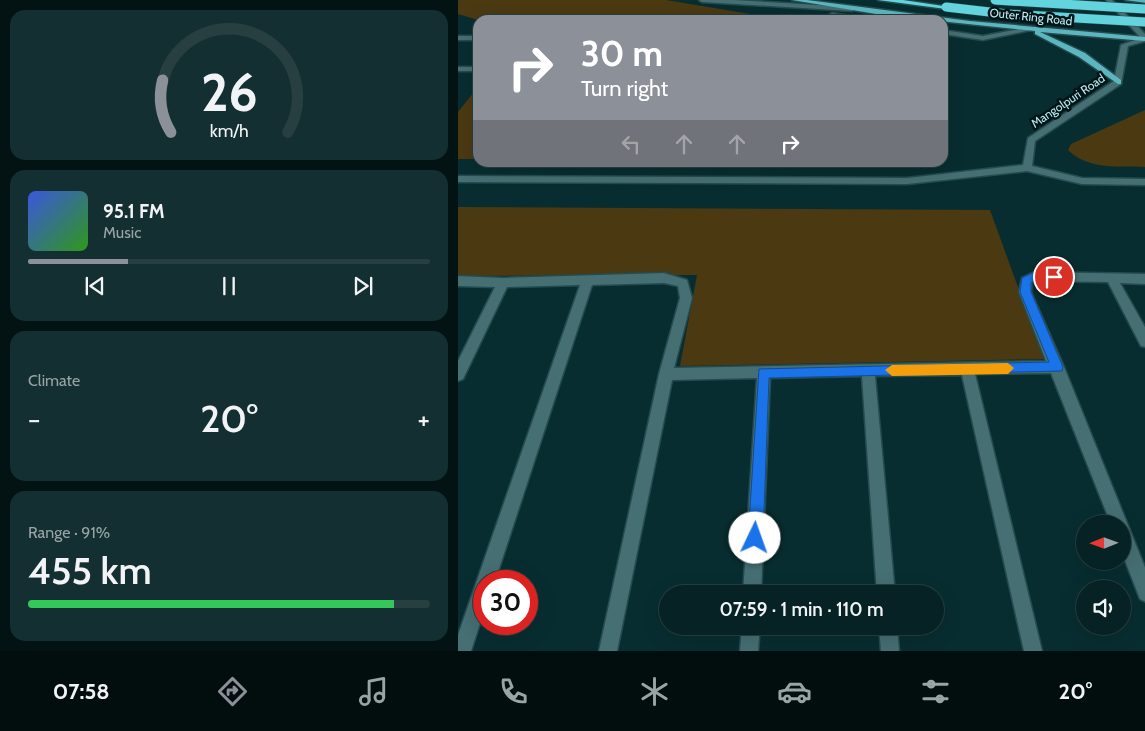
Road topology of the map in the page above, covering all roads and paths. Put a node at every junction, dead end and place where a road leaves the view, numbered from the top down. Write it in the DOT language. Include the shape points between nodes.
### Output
graph roads {
  1 [pos="702,0"];
  2 [pos="795,0"];
  3 [pos="882,0"];
  4 [pos="995,0"];
  5 [pos="1109,0"];
  6 [pos="1128,0"];
  7 [pos="1146,1"];
  8 [pos="750,3"];
  9 [pos="852,9"];
  10 [pos="1146,9"];
  11 [pos="830,15"];
  12 [pos="905,15"];
  13 [pos="948,20"];
  14 [pos="1146,22"];
  15 [pos="1029,29"];
  16 [pos="948,33"];
  17 [pos="458,38"];
  18 [pos="473,38"];
  19 [pos="1145,39"];
  20 [pos="458,69"];
  21 [pos="473,69"];
  22 [pos="1118,82"];
  23 [pos="1028,168"];
  24 [pos="458,179"];
  25 [pos="1146,182"];
  26 [pos="1112,279"];
  27 [pos="1146,279"];
  28 [pos="588,280"];
  29 [pos="458,281"];
  30 [pos="503,283"];
  31 [pos="1146,342"];
  32 [pos="1057,367"];
  33 [pos="967,369"];
  34 [pos="868,371"];
  35 [pos="764,372"];
  36 [pos="666,374"];
  37 [pos="458,375"];
  38 [pos="1115,515"];
  39 [pos="1131,555"];
  40 [pos="490,570"];
  41 [pos="752,585"];
  42 [pos="885,585"];
  43 [pos="1146,593"];
  44 [pos="473,618"];
  45 [pos="750,635"];
  46 [pos="889,635"];
  47 [pos="462,651"];
  48 [pos="608,651"];
  49 [pos="749,651"];
  50 [pos="890,651"];
  51 [pos="1033,651"];
  1 -- 8 [label="street"];
  2 -- 9 [label="main road, Outer Ring Road"];
  3 -- 14 [label="highway, bridge" via="1007,14"];
  4 -- 10 [label="highway, bridge"];
  5 -- 19 [label="street"];
  6 -- 7 [label="main road"];
  8 -- 9 [label="street"];
  8 -- 11 [label="street"];
  9 -- 12 [label="main road, Outer Ring Road"];
  13 -- 15 [label="main road, Outer Ring Road"];
  15 -- 16 [label="street" via="983,38"];
  15 -- 19 [label="main road, Outer Ring Road"];
  15 -- 22 [label="main road" via="1082,55"];
  17 -- 18 [label="street"];
  19 -- 22 [label="street, Mangolpuri Road" via="1125,45"];
  20 -- 21 [label="street"];
  22 -- 23 [label="street, Mangolpuri Road" via="1031,140"];
  23 -- 24 [label="street" via="907,181"];
  23 -- 25 [label="street" via="1082,181"];
  26 -- 27 [label="street"];
  26 -- 31 [label="street"];
  26 -- 32 [label="street" via="1034,276 1026,281 1025,292"];
  28 -- 30 [label="street"];
  28 -- 36 [label="street" via="664,278 683,283 686,298"];
  28 -- 40 [label="street"];
  29 -- 30 [label="street"];
  30 -- 37 [label="street"];
  32 -- 33 [label="street"];
  32 -- 38 [label="street"];
  33 -- 34 [label="street"];
  33 -- 51 [label="street"];
  34 -- 35 [label="street"];
  34 -- 42 [label="street"];
  35 -- 36 [label="street"];
  35 -- 41 [label="street"];
  36 -- 48 [label="street"];
  39 -- 43 [label="street"];
  44 -- 47 [label="street"];
  45 -- 49 [label="street"];
  46 -- 50 [label="street"];
}
